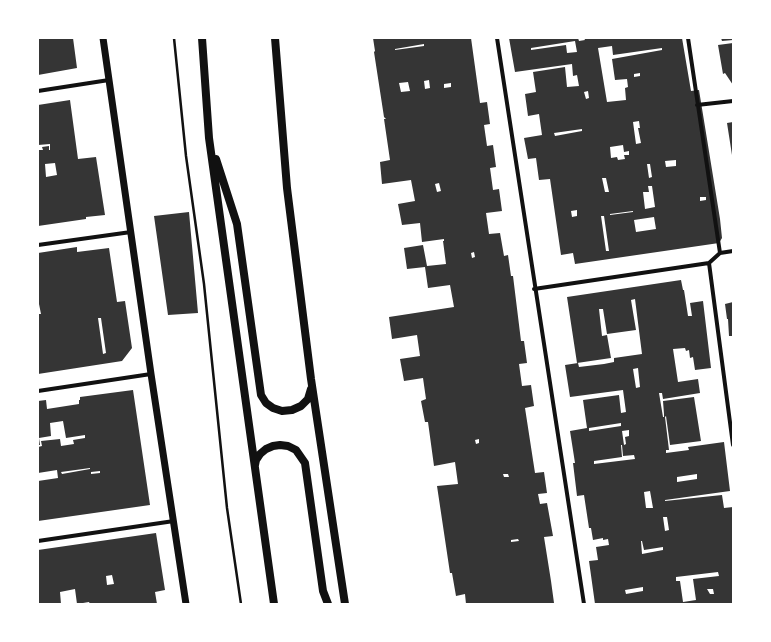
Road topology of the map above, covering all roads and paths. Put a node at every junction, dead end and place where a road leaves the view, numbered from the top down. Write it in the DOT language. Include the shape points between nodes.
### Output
graph roads {
  1 [pos="103,38"];
  2 [pos="174,38"];
  3 [pos="202,38"];
  4 [pos="275,38"];
  5 [pos="497,38"];
  6 [pos="688,38"];
  7 [pos="109,80"];
  8 [pos="38,91"];
  9 [pos="733,101"];
  10 [pos="697,105"];
  11 [pos="209,138"];
  12 [pos="130,232"];
  13 [pos="38,245"];
  14 [pos="733,251"];
  15 [pos="720,252"];
  16 [pos="709,263"];
  17 [pos="534,289"];
  18 [pos="151,374"];
  19 [pos="311,379"];
  20 [pos="38,391"];
  21 [pos="732,435"];
  22 [pos="733,445"];
  23 [pos="254,467"];
  24 [pos="174,521"];
  25 [pos="38,540"];
  26 [pos="186,604"];
  27 [pos="241,604"];
  28 [pos="274,604"];
  29 [pos="328,604"];
  30 [pos="345,604"];
  31 [pos="584,604"];
  1 -- 7 [label="street"];
  2 -- 27 [label="path" via="186,156 204,284 227,508"];
  3 -- 11 [label="main road"];
  4 -- 19 [label="main road" via="287,188"];
  5 -- 17 [label="street"];
  6 -- 10 [label="street"];
  7 -- 8 [label="street"];
  7 -- 12 [label="street"];
  9 -- 10 [label="street"];
  10 -- 15 [label="street"];
  11 -- 19 [label="main road" via="237,224 261,395 273,408 282,411 292,410 308,399"];
  11 -- 23 [label="main road"];
  12 -- 13 [label="street"];
  12 -- 18 [label="street"];
  14 -- 15 [label="street"];
  15 -- 16 [label="street"];
  16 -- 17 [label="street"];
  16 -- 21 [label="street"];
  17 -- 31 [label="street"];
  18 -- 20 [label="street"];
  18 -- 24 [label="street"];
  19 -- 30 [label="main road"];
  21 -- 22 [label="street"];
  23 -- 28 [label="main road"];
  23 -- 29 [label="main road" via="260,454 280,445 296,450 305,463 323,591"];
  24 -- 25 [label="street"];
  24 -- 26 [label="street"];
}
